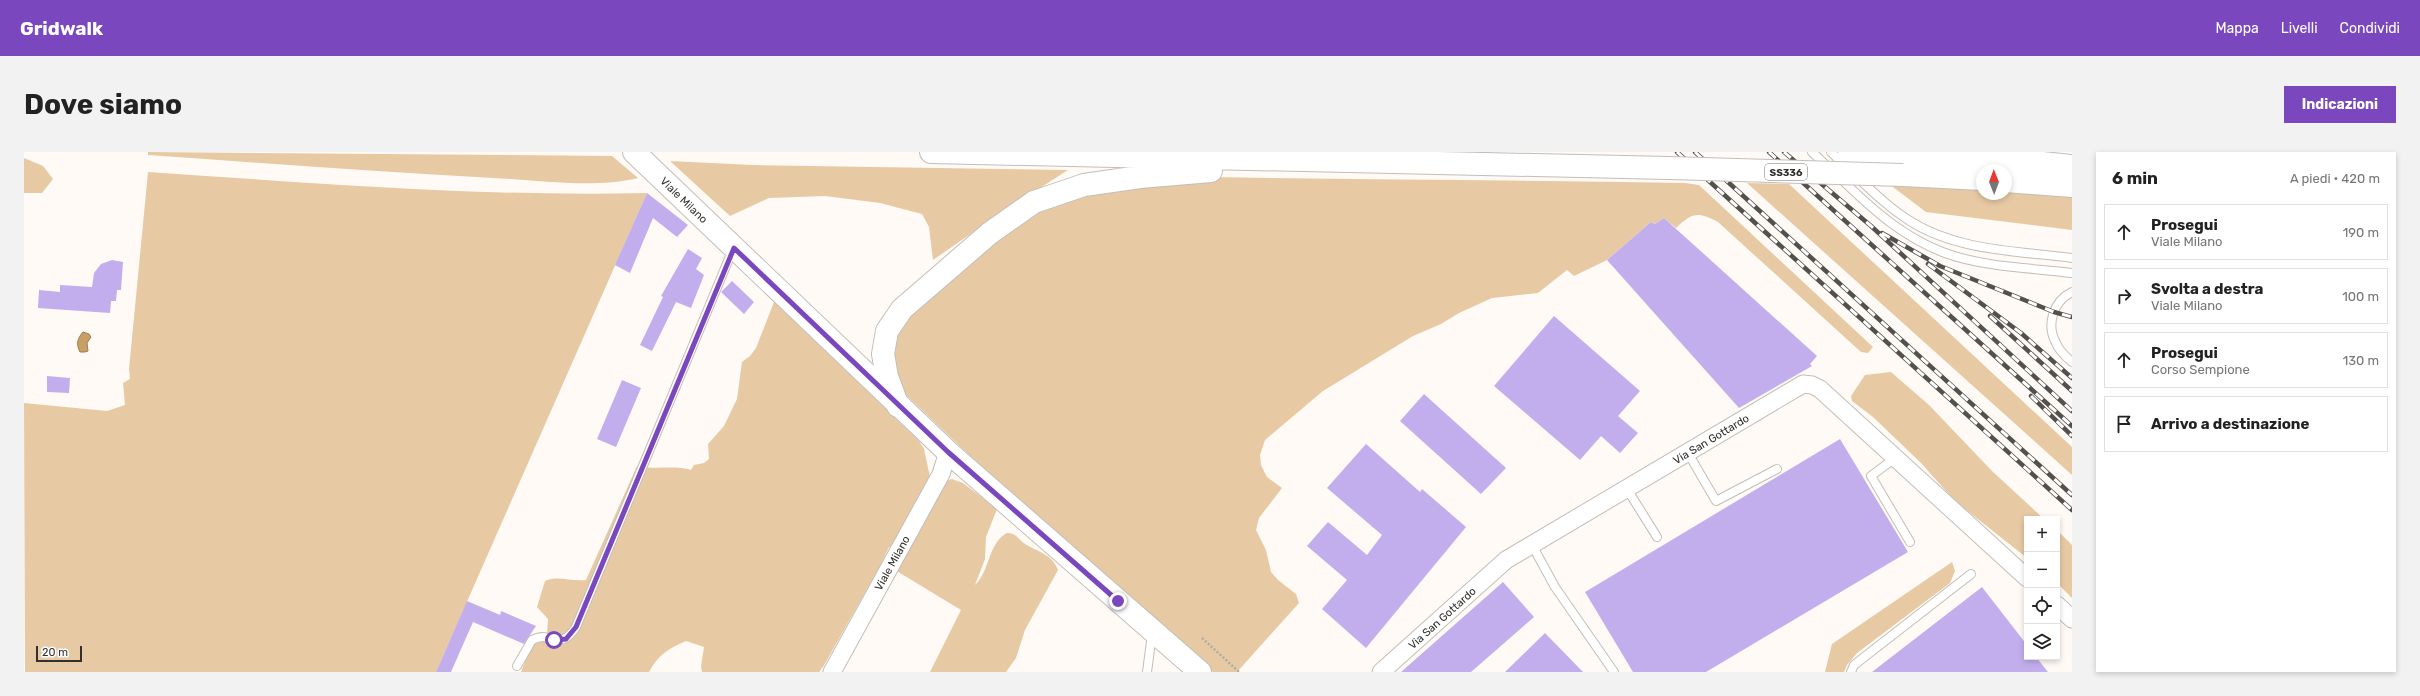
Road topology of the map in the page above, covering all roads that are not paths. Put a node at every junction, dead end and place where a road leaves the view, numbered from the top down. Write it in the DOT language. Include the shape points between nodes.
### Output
graph roads {
  1 [pos="634,152"];
  2 [pos="931,152"];
  3 [pos="1812,152"];
  4 [pos="1831,152"];
  5 [pos="1849,152"];
  6 [pos="1884,153"];
  7 [pos="2072,158"];
  8 [pos="2017,161"];
  9 [pos="1384,163"];
  10 [pos="2072,166"];
  11 [pos="1976,179"];
  12 [pos="2012,181"];
  13 [pos="2072,186"];
  14 [pos="734,248"];
  15 [pos="2072,258"];
  16 [pos="2072,273"];
  17 [pos="2072,292"];
  18 [pos="2072,362"];
  19 [pos="898,406"];
  20 [pos="948,452"];
  21 [pos="1688,453"];
  22 [pos="1895,458"];
  23 [pos="1777,469"];
  24 [pos="1628,489"];
  25 [pos="1657,537"];
  26 [pos="1910,542"];
  27 [pos="1532,545"];
  28 [pos="1971,574"];
  29 [pos="2024,575"];
  30 [pos="2060,608"];
  31 [pos="2072,619"];
  32 [pos="1152,631"];
  33 [pos="517,666"];
  34 [pos="1194,670"];
  35 [pos="832,672"];
  36 [pos="1147,672"];
  37 [pos="1381,672"];
  38 [pos="1614,672"];
  39 [pos="1851,672"];
  1 -- 14 [label="main road, Viale Milano"];
  2 -- 9 [label="main road, SS336"];
  3 -- 16 [label="lane" via="1878,215 1925,244 1971,260"];
  4 -- 15 [label="lane" via="1897,213 1938,236 1974,245"];
  5 -- 6 [label="main road"];
  6 -- 8 [label="main road"];
  7 -- 8 [label="lane"];
  8 -- 10 [label="main road"];
  9 -- 11 [label="main road, SS336, bridge" via="1669,168"];
  9 -- 19 [label="main road" via="1140,177 1084,185 1034,202 990,233 908,304 887,331 883,354 887,377"];
  12 -- 13 [label="main road"];
  14 -- 19 [label="main road, Viale Milano"];
  14 -- 33 [label="lane" via="576,627 571,635 560,641 545,638 532,640"];
  17 -- 18 [label="lane" via="2057,306 2051,324 2055,342"];
  19 -- 20 [label="main road, Viale Milano"];
  20 -- 32 [label="main road, Viale Milano"];
  20 -- 35 [label="street, Viale Milano" via="937,480"];
  21 -- 22 [label="street, Via San Gottardo" via="1796,388 1807,384 1820,389"];
  21 -- 23 [label="lane" via="1716,501"];
  21 -- 24 [label="street, Via San Gottardo"];
  22 -- 26 [label="lane" via="1871,476"];
  22 -- 29 [label="street, Via San Gottardo"];
  24 -- 25 [label="lane"];
  24 -- 27 [label="street, Via San Gottardo"];
  27 -- 37 [label="street, Via San Gottardo" via="1506,560"];
  27 -- 38 [label="lane" via="1555,587"];
  28 -- 39 [label="lane" via="1854,666"];
  30 -- 31 [label="street"];
  32 -- 34 [label="main road, Viale Milano"];
  32 -- 36 [label="lane"];
}
